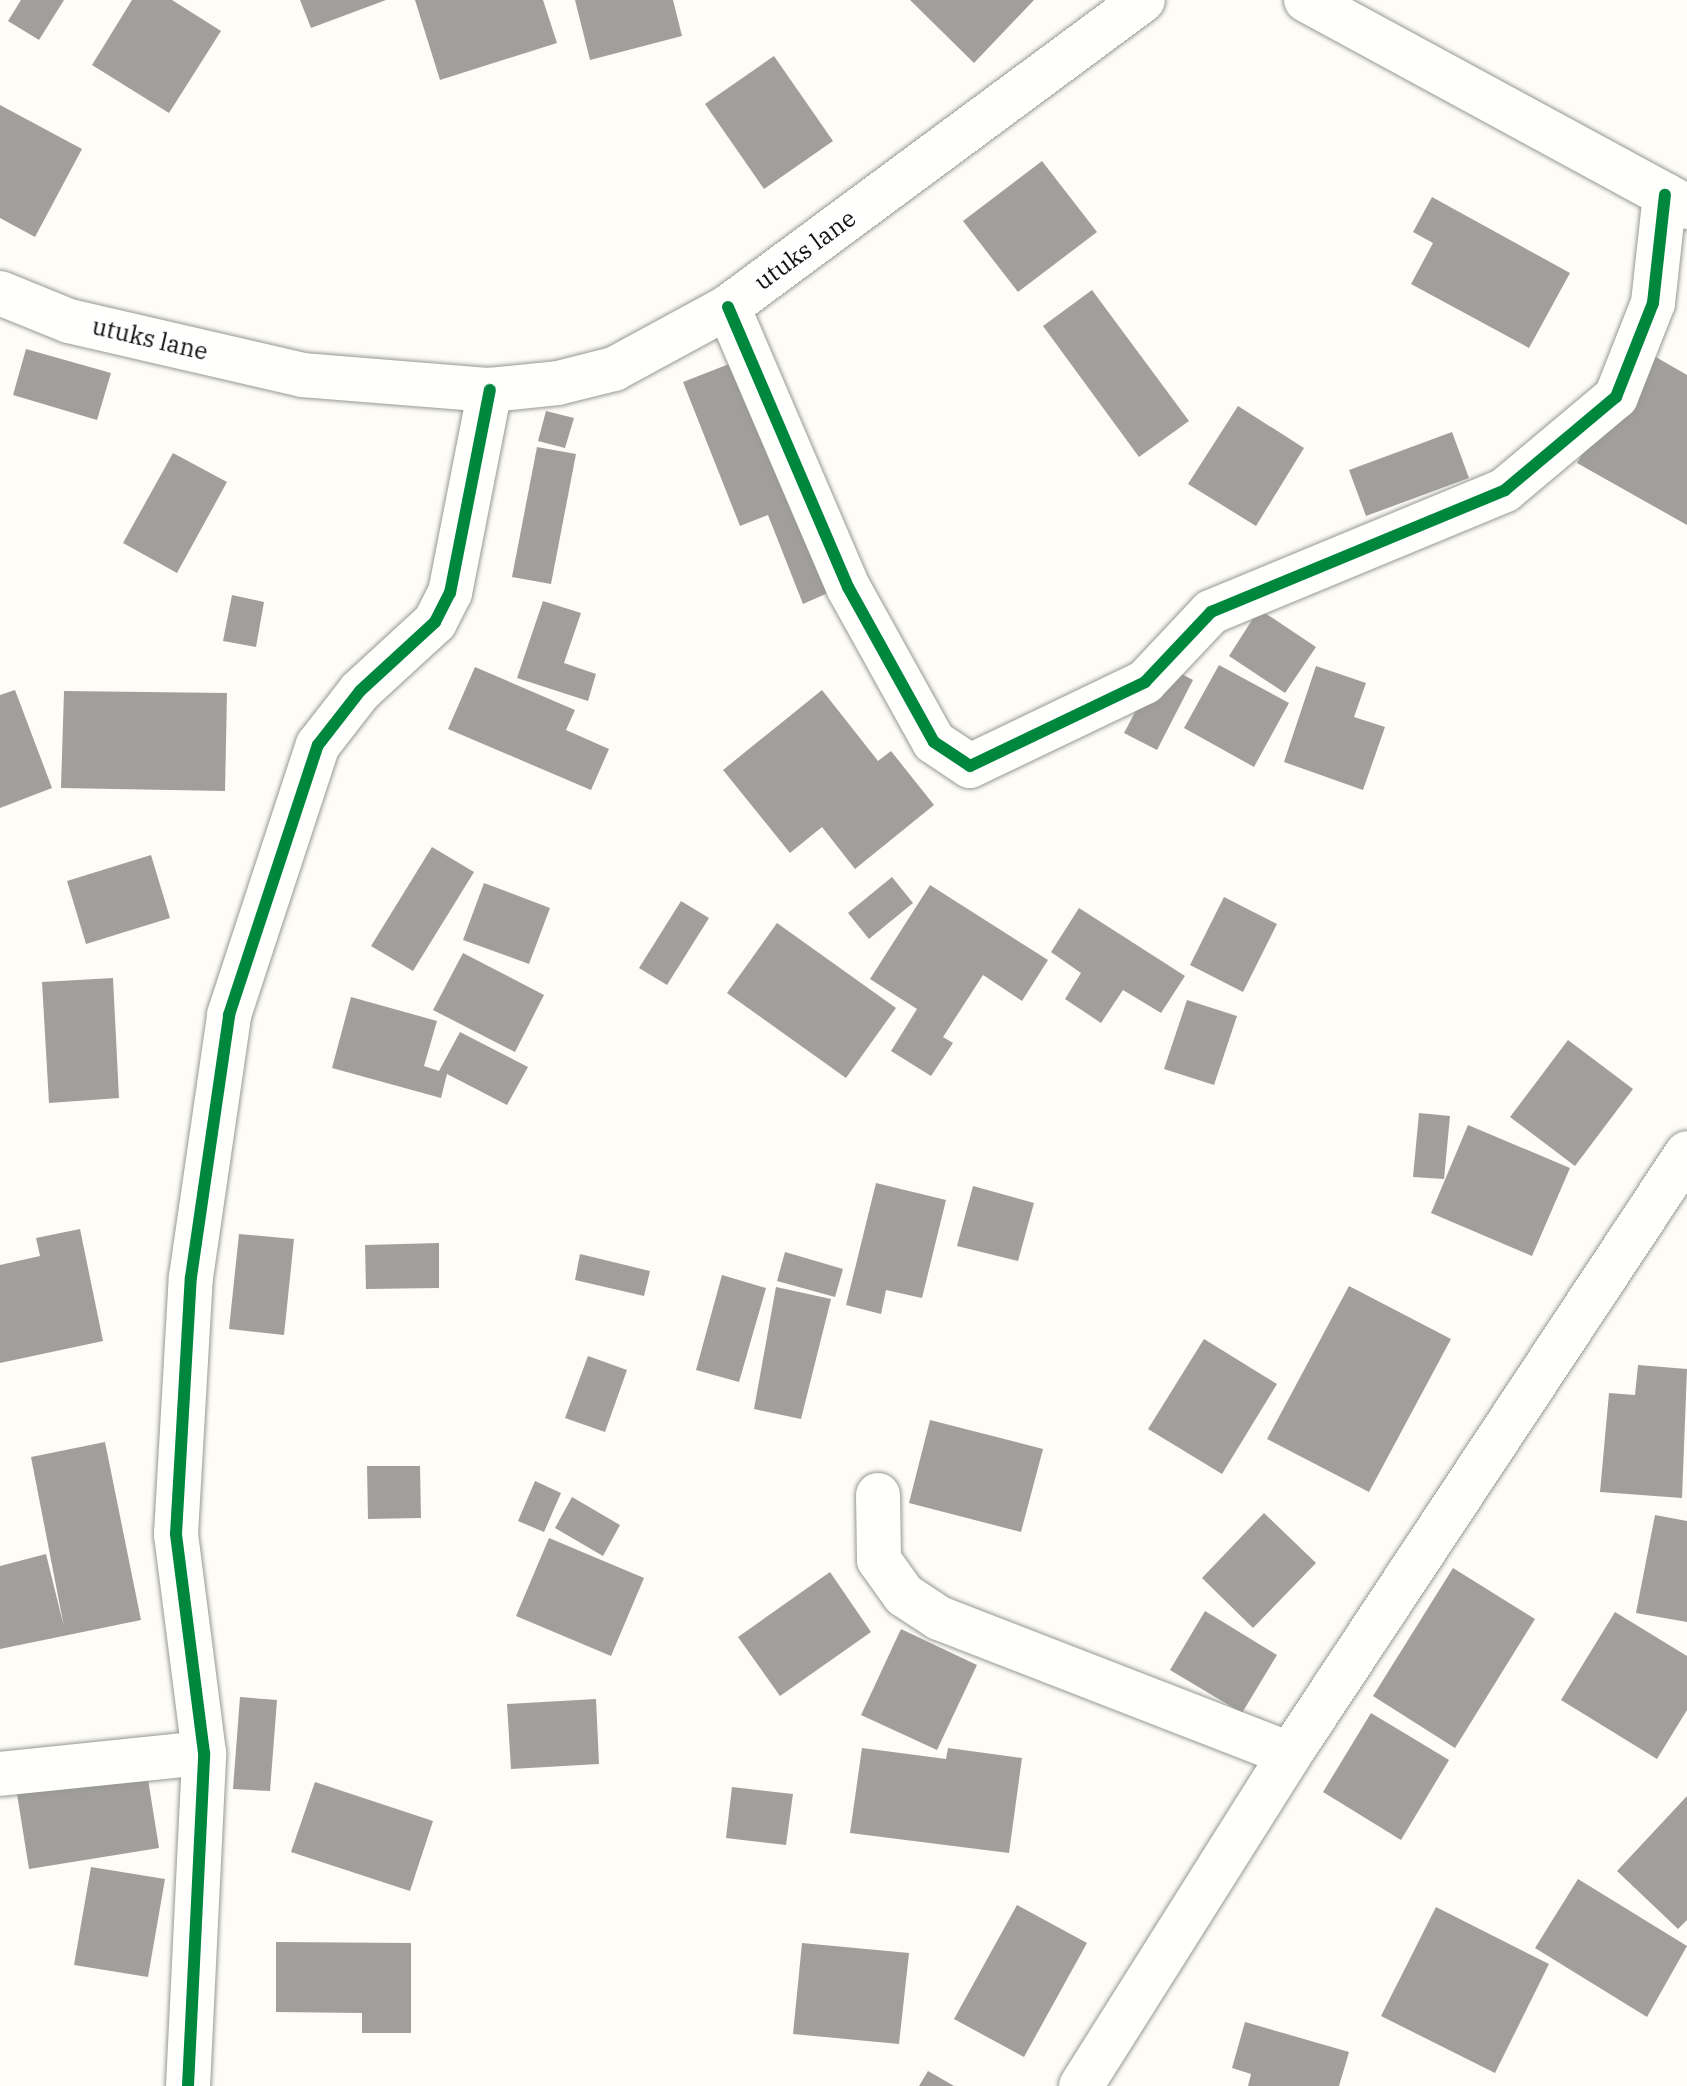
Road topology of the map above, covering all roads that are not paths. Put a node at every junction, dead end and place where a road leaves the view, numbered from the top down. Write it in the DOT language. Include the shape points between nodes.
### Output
graph roads {
  1 [pos="1143,0"];
  2 [pos="1306,0"];
  3 [pos="1676,201"];
  4 [pos="0,293"];
  5 [pos="728,307"];
  6 [pos="490,390"];
  7 [pos="1687,1153"];
  8 [pos="878,1495"];
  9 [pos="204,1753"];
  10 [pos="1290,1754"];
  11 [pos="0,1774"];
  12 [pos="188,2086"];
  13 [pos="1081,2086"];
  1 -- 5 [label="street, utuks lane"];
  2 -- 3 [label="street"];
  3 -- 5 [label="street" via="1653,303 1616,397 1505,490 1211,612 1145,682 970,766 934,742 848,587"];
  4 -- 6 [label="street, utuks lane" via="69,321 302,375"];
  5 -- 6 [label="street, utuks lane" via="614,369 558,383"];
  6 -- 9 [label="street" via="450,593 435,622 360,691 318,745 229,1015 191,1277 176,1534"];
  7 -- 10 [label="street"];
  8 -- 10 [label="street" via="879,1560 904,1595 939,1618"];
  9 -- 11 [label="street"];
  9 -- 12 [label="street"];
  10 -- 13 [label="street"];
}
